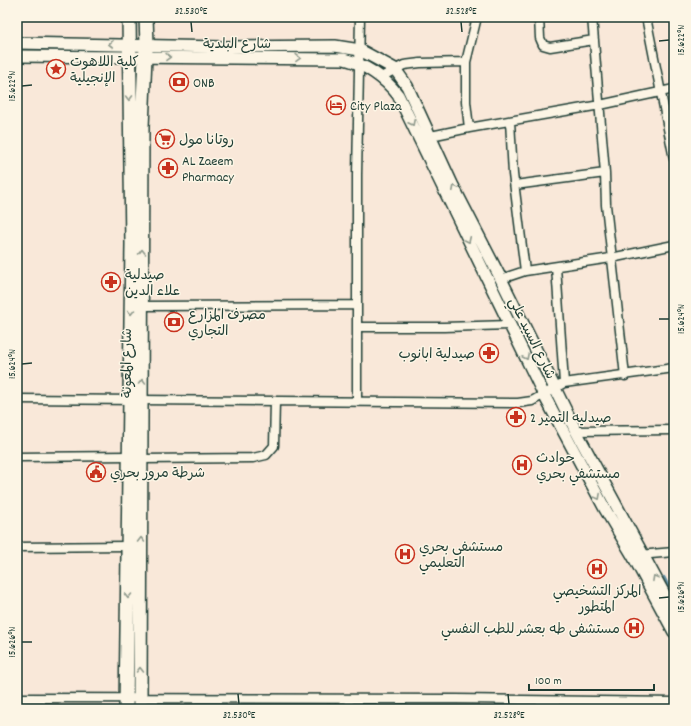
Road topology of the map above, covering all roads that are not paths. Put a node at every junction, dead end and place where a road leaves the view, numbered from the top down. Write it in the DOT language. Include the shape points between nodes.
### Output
graph roads {
  1 [pos="128,17"];
  2 [pos="146,17"];
  3 [pos="360,17"];
  4 [pos="477,17"];
  5 [pos="539,17"];
  6 [pos="592,17"];
  7 [pos="646,17"];
  8 [pos="594,40"];
  9 [pos="17,43"];
  10 [pos="222,47"];
  11 [pos="129,50"];
  12 [pos="146,50"];
  13 [pos="360,50"];
  14 [pos="17,56"];
  15 [pos="221,58"];
  16 [pos="466,62"];
  17 [pos="359,65"];
  18 [pos="395,69"];
  19 [pos="381,78"];
  20 [pos="674,89"];
  21 [pos="660,91"];
  22 [pos="600,105"];
  23 [pos="510,121"];
  24 [pos="469,128"];
  25 [pos="425,138"];
  26 [pos="674,159"];
  27 [pos="605,173"];
  28 [pos="515,185"];
  29 [pos="674,245"];
  30 [pos="611,258"];
  31 [pos="556,267"];
  32 [pos="525,271"];
  33 [pos="501,279"];
  34 [pos="356,305"];
  35 [pos="142,306"];
  36 [pos="510,325"];
  37 [pos="357,327"];
  38 [pos="674,368"];
  39 [pos="625,376"];
  40 [pos="559,386"];
  41 [pos="544,395"];
  42 [pos="17,399"];
  43 [pos="136,400"];
  44 [pos="275,401"];
  45 [pos="357,401"];
  46 [pos="674,430"];
  47 [pos="576,431"];
  48 [pos="17,457"];
  49 [pos="135,457"];
  50 [pos="17,546"];
  51 [pos="128,546"];
  52 [pos="674,552"];
  53 [pos="638,555"];
  54 [pos="674,612"];
  55 [pos="674,632"];
  56 [pos="17,698"];
  57 [pos="350,699"];
  58 [pos="674,702"];
  59 [pos="127,704"];
  60 [pos="140,704"];
  61 [pos="560,705"];
  62 [pos="349,709"];
  1 -- 11 [label="highway, شارع المعونة"];
  2 -- 12 [label="highway, شارع المعونة"];
  3 -- 13 [label="street"];
  4 -- 16 [label="street"];
  5 -- 8 [label="street" via="543,45 550,47"];
  6 -- 8 [label="street"];
  7 -- 21 [label="street"];
  8 -- 22 [label="street"];
  11 -- 9 [label="main road, شارع البلدية, one-way"];
  10 -- 12 [label="main road, شارع البلدية"];
  10 -- 13 [label="main road, شارع البلدية" via="335,46"];
  10 -- 15 [label="main road"];
  11 -- 12 [label="main road, شارع البلدية"];
  11 -- 14 [label="main road, شارع البلدية"];
  11 -- 43 [label="highway, شارع المعونة, one-way"];
  12 -- 15 [label="main road, شارع البلدية, one-way"];
  35 -- 12 [label="highway, شارع المعونة, one-way" via="142,127"];
  13 -- 17 [label="street"];
  13 -- 18 [label="main road, شارع السيد علي"];
  15 -- 17 [label="main road, شارع البلدية, one-way" via="344,60"];
  16 -- 18 [label="street" via="420,63"];
  16 -- 24 [label="street"];
  17 -- 19 [label="main road, شارع السيد علي"];
  17 -- 34 [label="street"];
  18 -- 19 [label="street"];
  18 -- 25 [label="main road, شارع السيد علي" via="407,86"];
  19 -- 25 [label="main road, شارع السيد علي, one-way" via="398,95"];
  20 -- 21 [label="street"];
  21 -- 22 [label="street"];
  21 -- 26 [label="street"];
  22 -- 23 [label="street"];
  22 -- 27 [label="street"];
  23 -- 24 [label="street"];
  23 -- 28 [label="street"];
  24 -- 25 [label="street"];
  33 -- 25 [label="main road, شارع السيد علي, one-way"];
  25 -- 36 [label="main road, شارع السيد علي, one-way"];
  27 -- 28 [label="street"];
  27 -- 30 [label="street"];
  28 -- 32 [label="street"];
  29 -- 30 [label="street"];
  30 -- 31 [label="street"];
  30 -- 39 [label="street"];
  31 -- 32 [label="street"];
  31 -- 40 [label="street"];
  32 -- 33 [label="street"];
  33 -- 40 [label="main road, شارع السيد علي"];
  34 -- 35 [label="street"];
  34 -- 37 [label="street"];
  43 -- 35 [label="highway, شارع المعونة, one-way"];
  36 -- 37 [label="street"];
  36 -- 41 [label="main road, شارع السيد علي, one-way"];
  37 -- 45 [label="street"];
  38 -- 39 [label="street"];
  39 -- 40 [label="street"];
  40 -- 41 [label="street"];
  40 -- 47 [label="main road, شارع السيد علي"];
  41 -- 45 [label="street" via="532,401 518,403"];
  41 -- 53 [label="main road, شارع السيد علي, one-way" via="605,510"];
  42 -- 43 [label="street"];
  43 -- 44 [label="street"];
  43 -- 49 [label="highway, شارع المعونة"];
  44 -- 45 [label="street"];
  44 -- 49 [label="street" via="274,446 266,455 252,458"];
  46 -- 47 [label="street"];
  47 -- 53 [label="main road, شارع السيد علي"];
  48 -- 49 [label="street"];
  49 -- 51 [label="highway, شارع المعونة"];
  60 -- 49 [label="highway, شارع المعونة, one-way"];
  50 -- 51 [label="street"];
  51 -- 59 [label="highway, شارع المعونة, one-way"];
  52 -- 53 [label="street"];
  54 -- 53 [label="main road, شارع السيد علي, one-way"];
  53 -- 55 [label="main road, شارع السيد علي"];
  56 -- 59 [label="street"];
  57 -- 60 [label="street"];
  57 -- 61 [label="street" via="456,699"];
  57 -- 62 [label="street"];
  58 -- 61 [label="street"];
  59 -- 60 [label="street"];
}
